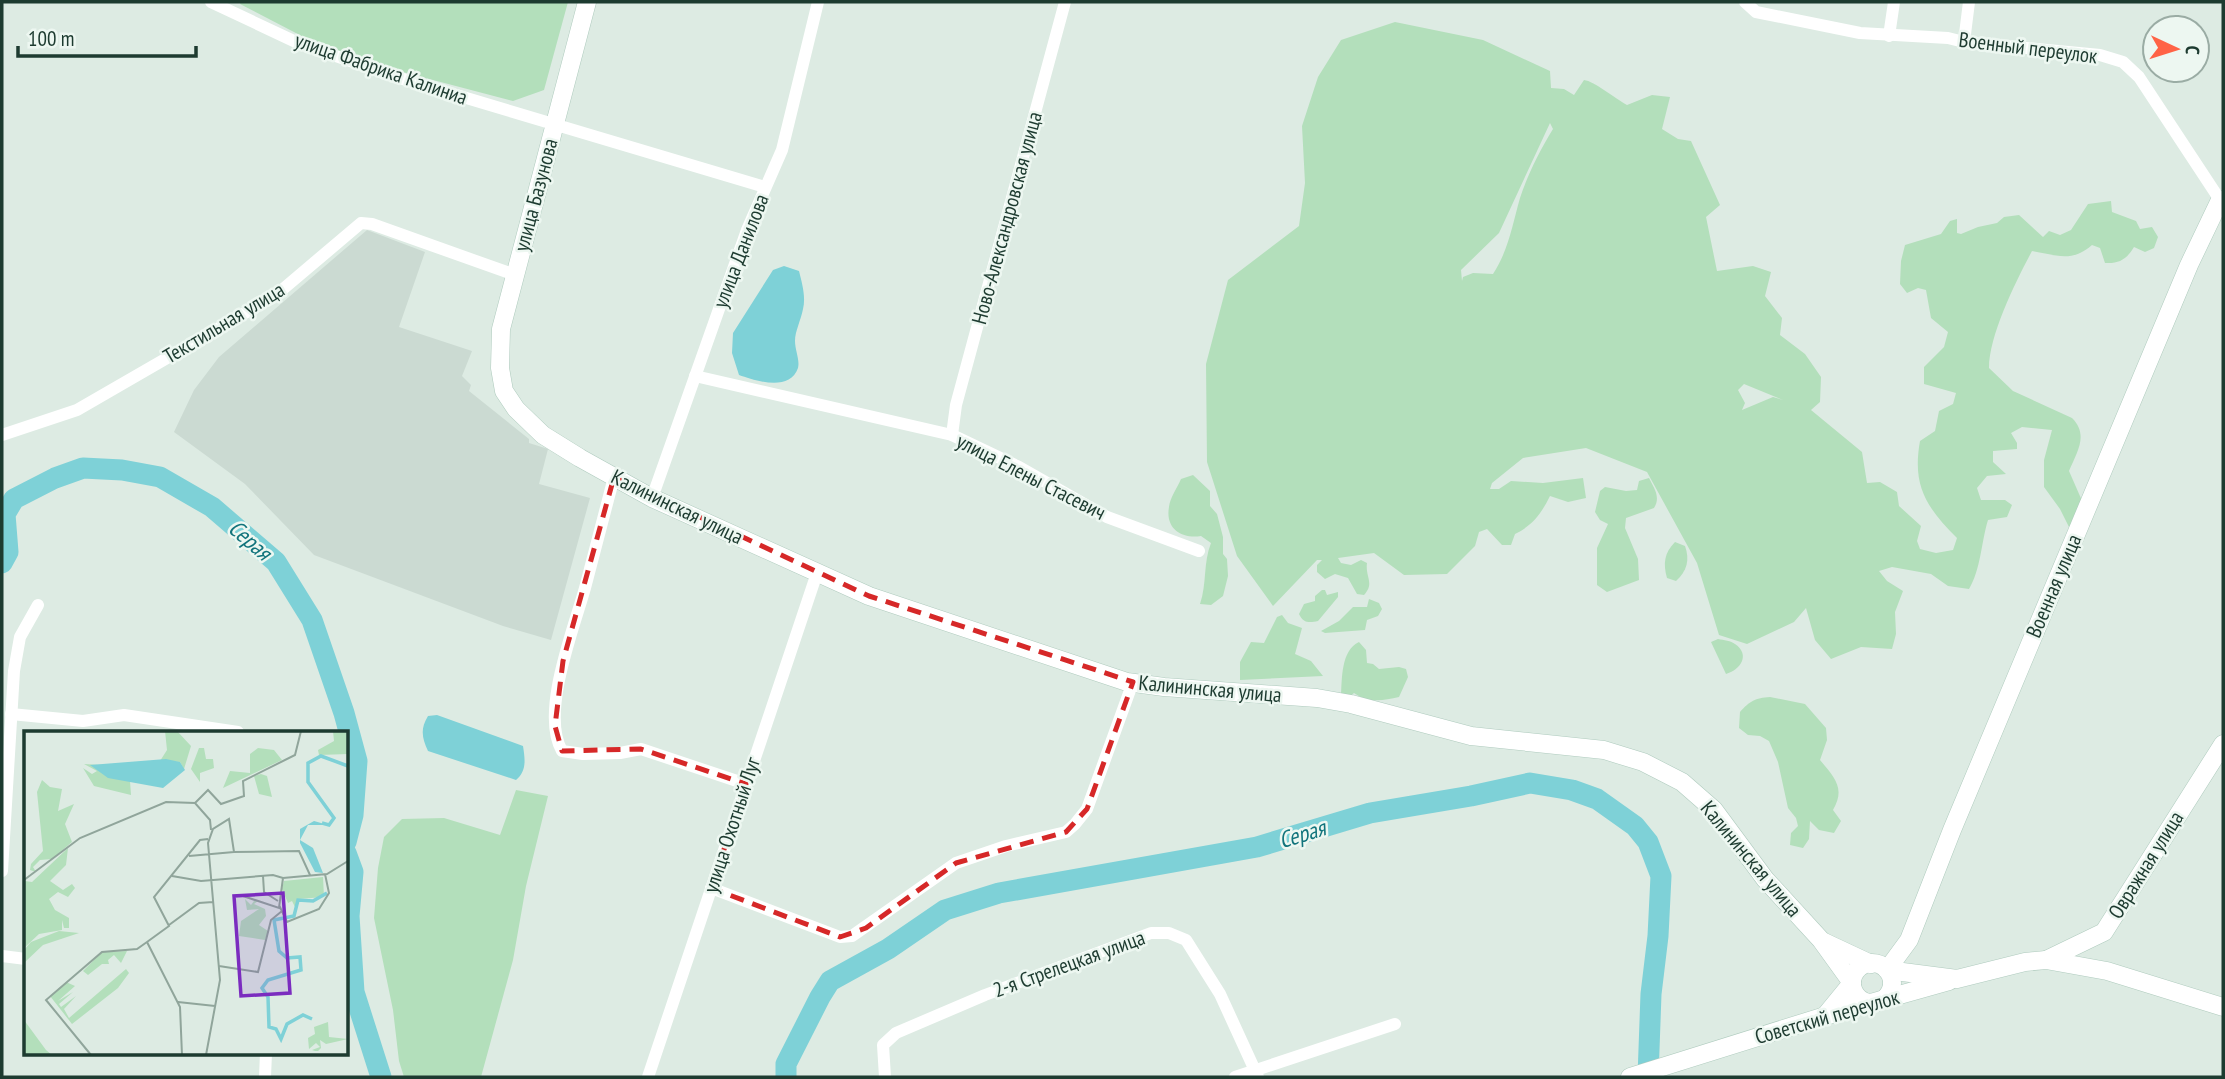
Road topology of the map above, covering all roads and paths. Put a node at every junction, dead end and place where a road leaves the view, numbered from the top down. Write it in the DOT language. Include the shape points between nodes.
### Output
graph roads {
  1 [pos="211,2"];
  2 [pos="587,2"];
  3 [pos="818,2"];
  4 [pos="1065,2"];
  5 [pos="1745,2"];
  6 [pos="1894,2"];
  7 [pos="1969,2"];
  8 [pos="1889,36"];
  9 [pos="1964,42"];
  10 [pos="555,125"];
  11 [pos="765,187"];
  12 [pos="2221,199"];
  13 [pos="515,275"];
  14 [pos="695,376"];
  15 [pos="504,391"];
  16 [pos="2,435"];
  17 [pos="952,435"];
  18 [pos="614,477"];
  19 [pos="652,498"];
  20 [pos="1199,551"];
  21 [pos="817,573"];
  22 [pos="38,605"];
  23 [pos="2,671"];
  24 [pos="13,682"];
  25 [pos="1133,682"];
  26 [pos="11,714"];
  27 [pos="225,731"];
  28 [pos="2223,744"];
  29 [pos="746,784"];
  30 [pos="2,865"];
  31 [pos="2,871"];
  32 [pos="711,888"];
  33 [pos="1821,940"];
  34 [pos="2,956"];
  35 [pos="24,959"];
  36 [pos="2046,960"];
  37 [pos="1879,967"];
  38 [pos="1957,979"];
  39 [pos="1852,983"];
  40 [pos="1876,1003"];
  41 [pos="2223,1007"];
  42 [pos="1825,1016"];
  43 [pos="1395,1024"];
  44 [pos="265,1054"];
  45 [pos="1256,1074"];
  46 [pos="265,1077"];
  47 [pos="648,1077"];
  48 [pos="884,1077"];
  49 [pos="1235,1077"];
  50 [pos="1630,1077"];
  1 -- 10 [label="street, улица Фабрика Калиниа" via="298,43"];
  2 -- 10 [label="street, улица Базунова"];
  3 -- 11 [label="street, улица Данилова" via="782,150"];
  4 -- 17 [label="street, Ново-Александровская улица" via="956,405"];
  5 -- 8 [label="street, Военный переулок" via="1756,12"];
  6 -- 8 [label="street"];
  7 -- 9 [label="street"];
  8 -- 9 [label="street, Военный переулок"];
  9 -- 12 [label="street, Военный переулок" via="2100,55 2123,62 2160,105"];
  10 -- 11 [label="street, улица Фабрика Калиниа"];
  10 -- 13 [label="street, улица Базунова"];
  11 -- 14 [label="street, улица Данилова"];
  12 -- 37 [label="street, Военная улица" via="1909,940"];
  13 -- 15 [label="street, улица Базунова" via="501,329"];
  13 -- 16 [label="street, Текстильная улица" via="361,223 276,295 77,410"];
  14 -- 17 [label="street, улица Елены Стасевич"];
  14 -- 19 [label="street, улица Данилова"];
  15 -- 18 [label="street, Калининская улица" via="543,435"];
  17 -- 20 [label="street, улица Елены Стасевич" via="1107,517"];
  18 -- 19 [label="street, Калининская улица"];
  18 -- 29 [label="street" via="563,661 557,742 562,751 583,754 641,749"];
  19 -- 21 [label="street, Калининская улица"];
  21 -- 25 [label="street, Калининская улица" via="869,596"];
  21 -- 29 [label="street, улица Охотный Луг"];
  22 -- 24 [label="street" via="20,637"];
  23 -- 24 [label="street"];
  24 -- 26 [label="street"];
  25 -- 32 [label="street" via="1087,809 1066,832 956,863 852,936 840,937"];
  25 -- 33 [label="street, Калининская улица" via="1317,698 1471,736 1604,750 1643,762 1682,782 1714,810 1765,879"];
  26 -- 27 [label="street" via="83,721 124,715"];
  26 -- 30 [label="street"];
  28 -- 36 [label="street, Овражная улица" via="2104,932"];
  29 -- 32 [label="street, улица Охотный Луг"];
  30 -- 31 [label="street"];
  32 -- 47 [label="street, улица Охотный Луг"];
  33 -- 37 [label="street"];
  33 -- 39 [label="street, Калининская улица"];
  34 -- 35 [label="street"];
  36 -- 38 [label="street"];
  36 -- 41 [label="street" via="2107,971"];
  37 -- 38 [label="street"];
  37 -- 39 [label="street" via="1858,970"];
  37 -- 40 [label="street" via="1892,980 1891,990"];
  38 -- 40 [label="street, Советский переулок"];
  39 -- 40 [label="street" via="1859,998"];
  39 -- 42 [label="street"];
  40 -- 42 [label="street, Советский переулок"];
  42 -- 50 [label="street, Советский переулок"];
  43 -- 45 [label="street"];
  44 -- 46 [label="street"];
  45 -- 48 [label="street, 2-я Стрелецкая улица" via="1220,994 1186,940 1170,933 1151,933 896,1033 883,1045"];
  45 -- 49 [label="street"];
}
